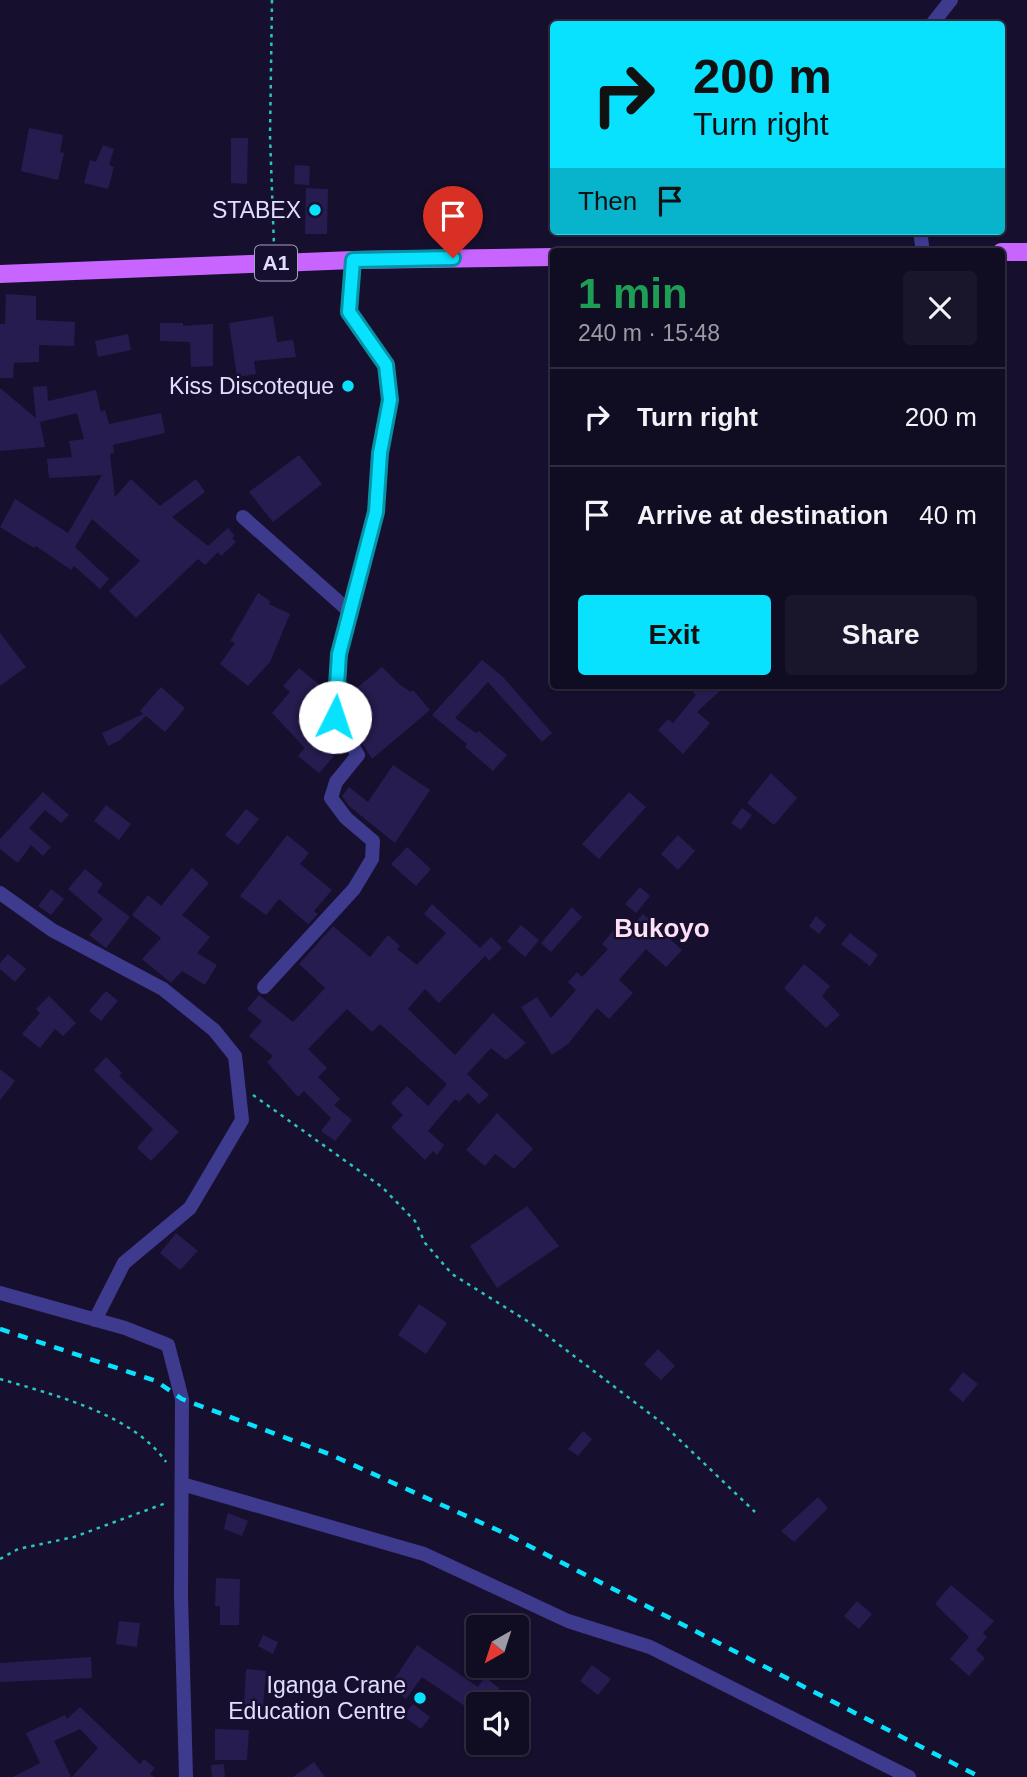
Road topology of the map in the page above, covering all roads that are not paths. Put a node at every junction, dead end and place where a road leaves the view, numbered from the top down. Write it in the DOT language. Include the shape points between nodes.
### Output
graph roads {
  1 [pos="951,0"];
  2 [pos="934,21"];
  3 [pos="1005,252"];
  4 [pos="1027,252"];
  5 [pos="550,257"];
  6 [pos="353,260"];
  7 [pos="0,274"];
  8 [pos="243,517"];
  9 [pos="349,611"];
  10 [pos="0,893"];
  11 [pos="264,987"];
  12 [pos="0,1293"];
  13 [pos="95,1320"];
  14 [pos="182,1491"];
  15 [pos="186,1777"];
  16 [pos="909,1777"];
  1 -- 2 [label="street"];
  3 -- 4 [label="main road"];
  5 -- 6 [label="main road, A1"];
  6 -- 7 [label="main road, A1"];
  6 -- 9 [label="street" via="349,312 386,365 390,400 376,512"];
  8 -- 9 [label="street"];
  9 -- 11 [label="street" via="339,654 335,717 358,755 331,798 373,841 372,859 354,889"];
  10 -- 13 [label="street" via="52,929 163,989 214,1030 236,1056 242,1121 190,1208 124,1263"];
  12 -- 13 [label="street"];
  13 -- 14 [label="street" via="168,1345 182,1399"];
  14 -- 15 [label="street"];
  14 -- 16 [label="street" via="424,1554 568,1621 674,1658"];
}
